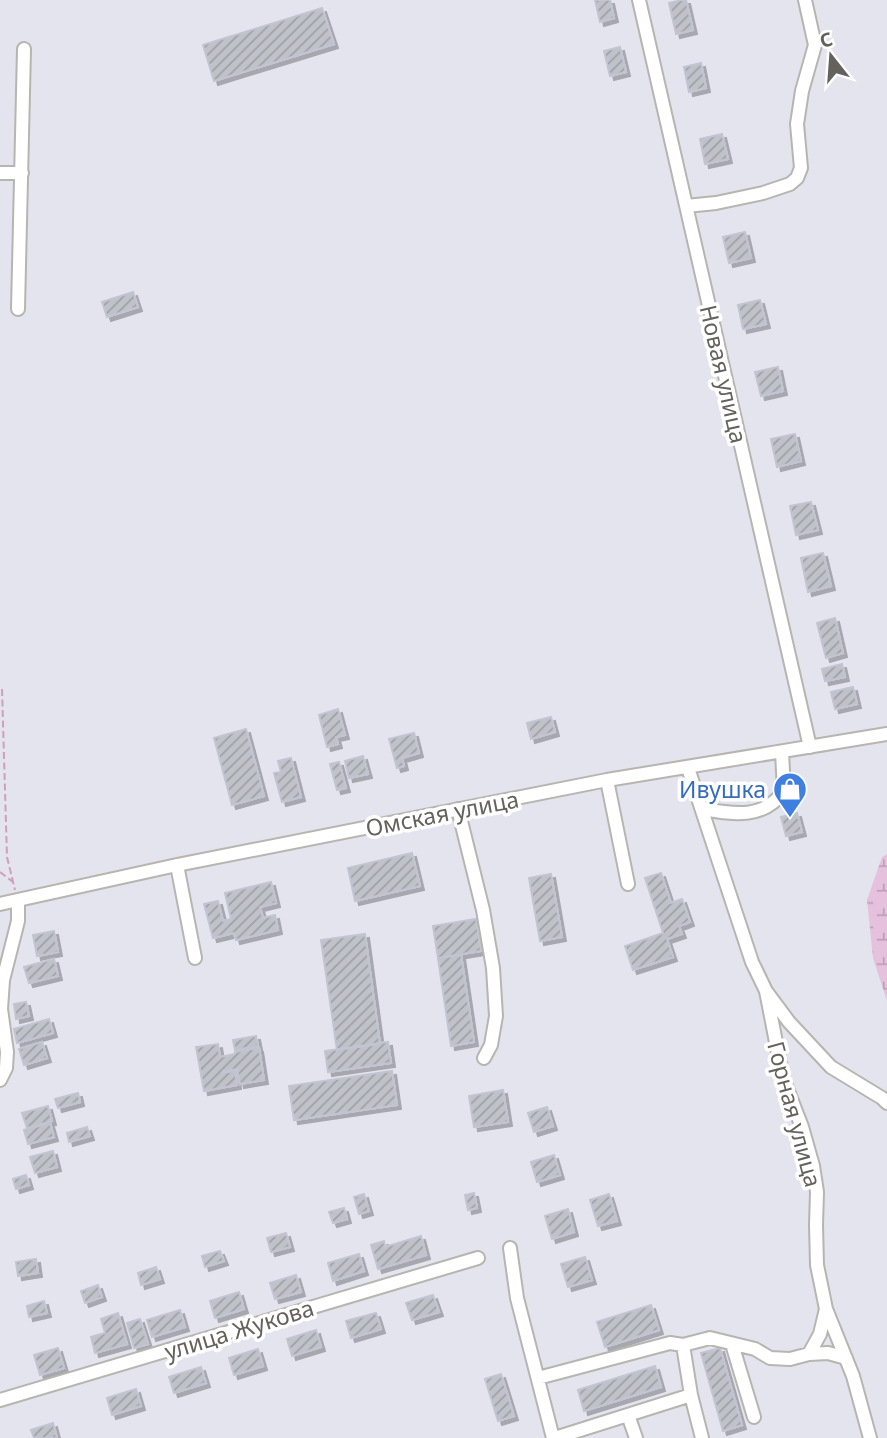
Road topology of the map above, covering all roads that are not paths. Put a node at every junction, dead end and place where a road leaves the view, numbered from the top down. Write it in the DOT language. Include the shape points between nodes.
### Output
graph roads {
  1 [pos="639,0"];
  2 [pos="805,0"];
  3 [pos="24,49"];
  4 [pos="0,173"];
  5 [pos="22,173"];
  6 [pos="686,206"];
  7 [pos="18,309"];
  8 [pos="887,734"];
  9 [pos="810,747"];
  10 [pos="782,752"];
  11 [pos="688,768"];
  12 [pos="607,780"];
  13 [pos="458,809"];
  14 [pos="702,809"];
  15 [pos="177,865"];
  16 [pos="628,884"];
  17 [pos="18,900"];
  18 [pos="0,904"];
  19 [pos="195,958"];
  20 [pos="766,991"];
  21 [pos="484,1058"];
  22 [pos="0,1080"];
  23 [pos="887,1103"];
  24 [pos="510,1248"];
  25 [pos="478,1258"];
  26 [pos="826,1309"];
  27 [pos="732,1344"];
  28 [pos="683,1345"];
  29 [pos="809,1354"];
  30 [pos="846,1358"];
  31 [pos="538,1378"];
  32 [pos="691,1395"];
  33 [pos="0,1400"];
  34 [pos="628,1415"];
  35 [pos="754,1417"];
  36 [pos="554,1438"];
  37 [pos="636,1438"];
  38 [pos="702,1438"];
  39 [pos="870,1438"];
  1 -- 6 [label="street, Новая улица"];
  2 -- 6 [label="street" via="815,45 797,124 797,178 763,193"];
  3 -- 5 [label="street"];
  4 -- 5 [label="street"];
  5 -- 7 [label="street"];
  6 -- 9 [label="street, Новая улица"];
  8 -- 9 [label="street, Омская улица"];
  9 -- 10 [label="street, Омская улица"];
  10 -- 11 [label="street, Омская улица"];
  10 -- 14 [label="street" via="784,791 776,802 736,814"];
  11 -- 12 [label="street, Омская улица"];
  11 -- 14 [label="street"];
  12 -- 13 [label="street, Омская улица"];
  12 -- 16 [label="street"];
  13 -- 15 [label="street, Омская улица"];
  13 -- 21 [label="street" via="493,968 496,1016"];
  14 -- 20 [label="street" via="752,962"];
  15 -- 17 [label="street, Омская улица"];
  15 -- 19 [label="street"];
  17 -- 18 [label="street, Омская улица"];
  17 -- 22 [label="street" via="18,921 2,980 7,1052"];
  20 -- 23 [label="street" via="831,1067"];
  20 -- 26 [label="street, Горная улица" via="783,1078 813,1166 817,1265"];
  24 -- 31 [label="street" via="517,1298"];
  25 -- 33 [label="street, улица Жукова"];
  26 -- 29 [label="street"];
  26 -- 30 [label="street, Горная улица"];
  27 -- 28 [label="street" via="710,1338"];
  27 -- 29 [label="street" via="770,1358"];
  27 -- 35 [label="street"];
  28 -- 31 [label="street" via="670,1343"];
  28 -- 32 [label="street"];
  29 -- 30 [label="street"];
  30 -- 39 [label="street, Горная улица"];
  31 -- 36 [label="street"];
  32 -- 34 [label="street"];
  32 -- 38 [label="street"];
  34 -- 36 [label="street"];
  34 -- 37 [label="street"];
}
